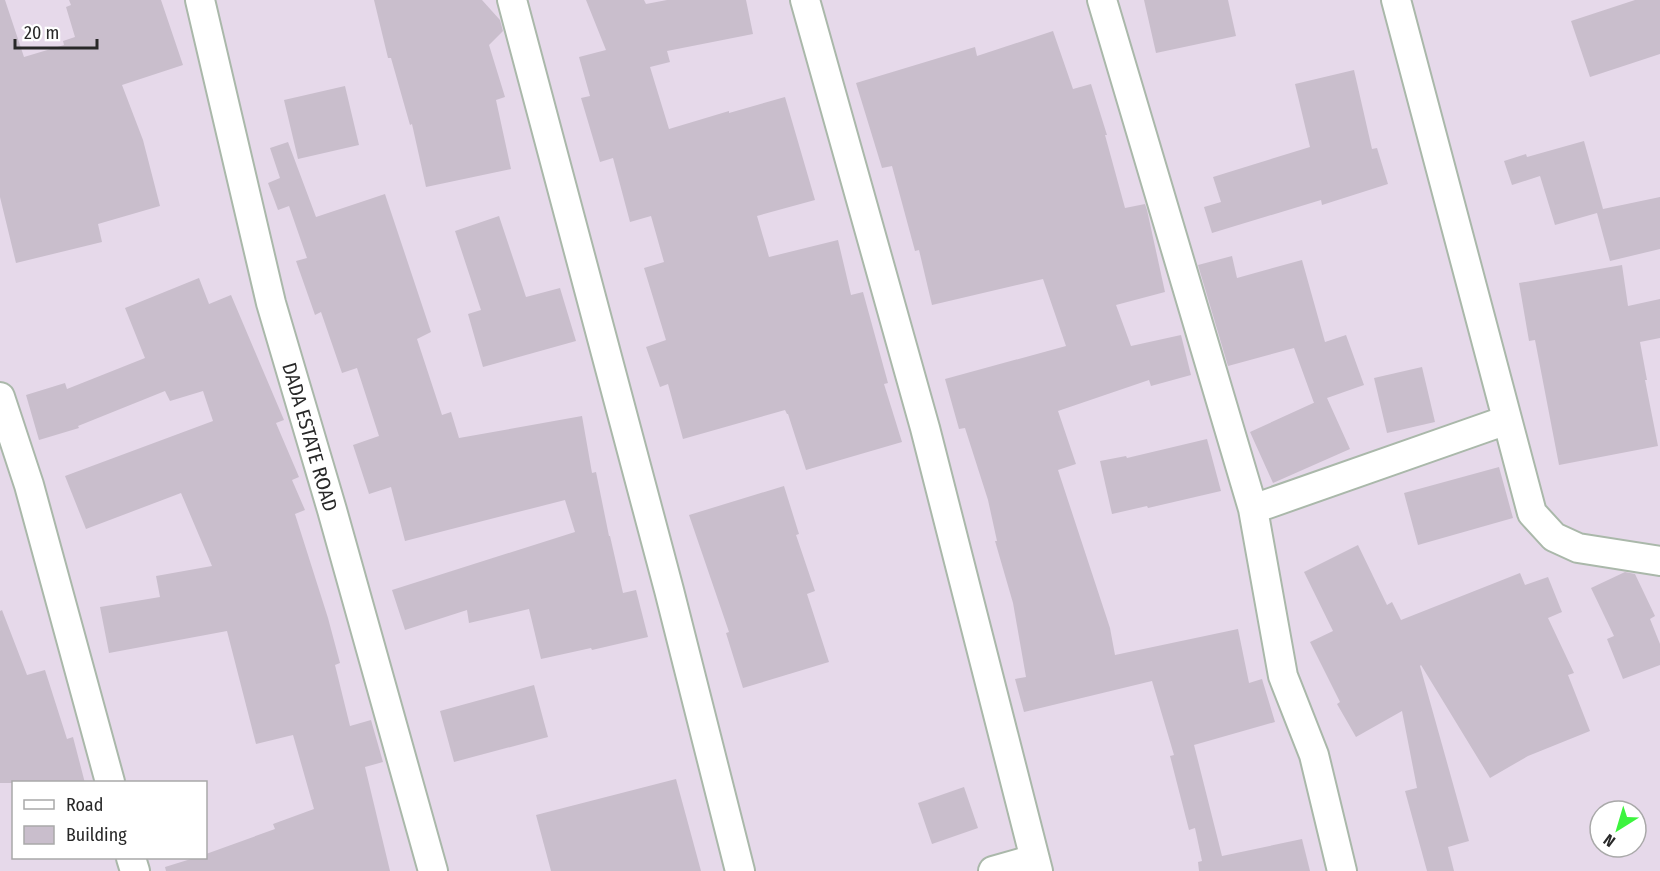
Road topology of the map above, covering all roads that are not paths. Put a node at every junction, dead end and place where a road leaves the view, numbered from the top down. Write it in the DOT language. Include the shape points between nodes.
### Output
graph roads {
  1 [pos="200,0"];
  2 [pos="512,0"];
  3 [pos="805,0"];
  4 [pos="1102,0"];
  5 [pos="1396,0"];
  6 [pos="0,397"];
  7 [pos="1507,420"];
  8 [pos="1253,509"];
  9 [pos="1660,561"];
  10 [pos="109,781"];
  11 [pos="1036,865"];
  12 [pos="433,871"];
  13 [pos="740,871"];
  14 [pos="993,871"];
  15 [pos="1342,871"];
  1 -- 12 [label="street, DADA ESTATE ROAD" via="271,303"];
  2 -- 13 [label="street"];
  3 -- 11 [label="street" via="922,417"];
  4 -- 8 [label="street"];
  5 -- 7 [label="street"];
  6 -- 10 [label="street" via="29,485"];
  7 -- 8 [label="street"];
  7 -- 9 [label="street" via="1532,513 1554,537 1578,548"];
  8 -- 15 [label="street" via="1283,676 1314,755"];
  11 -- 14 [label="street"];
}
